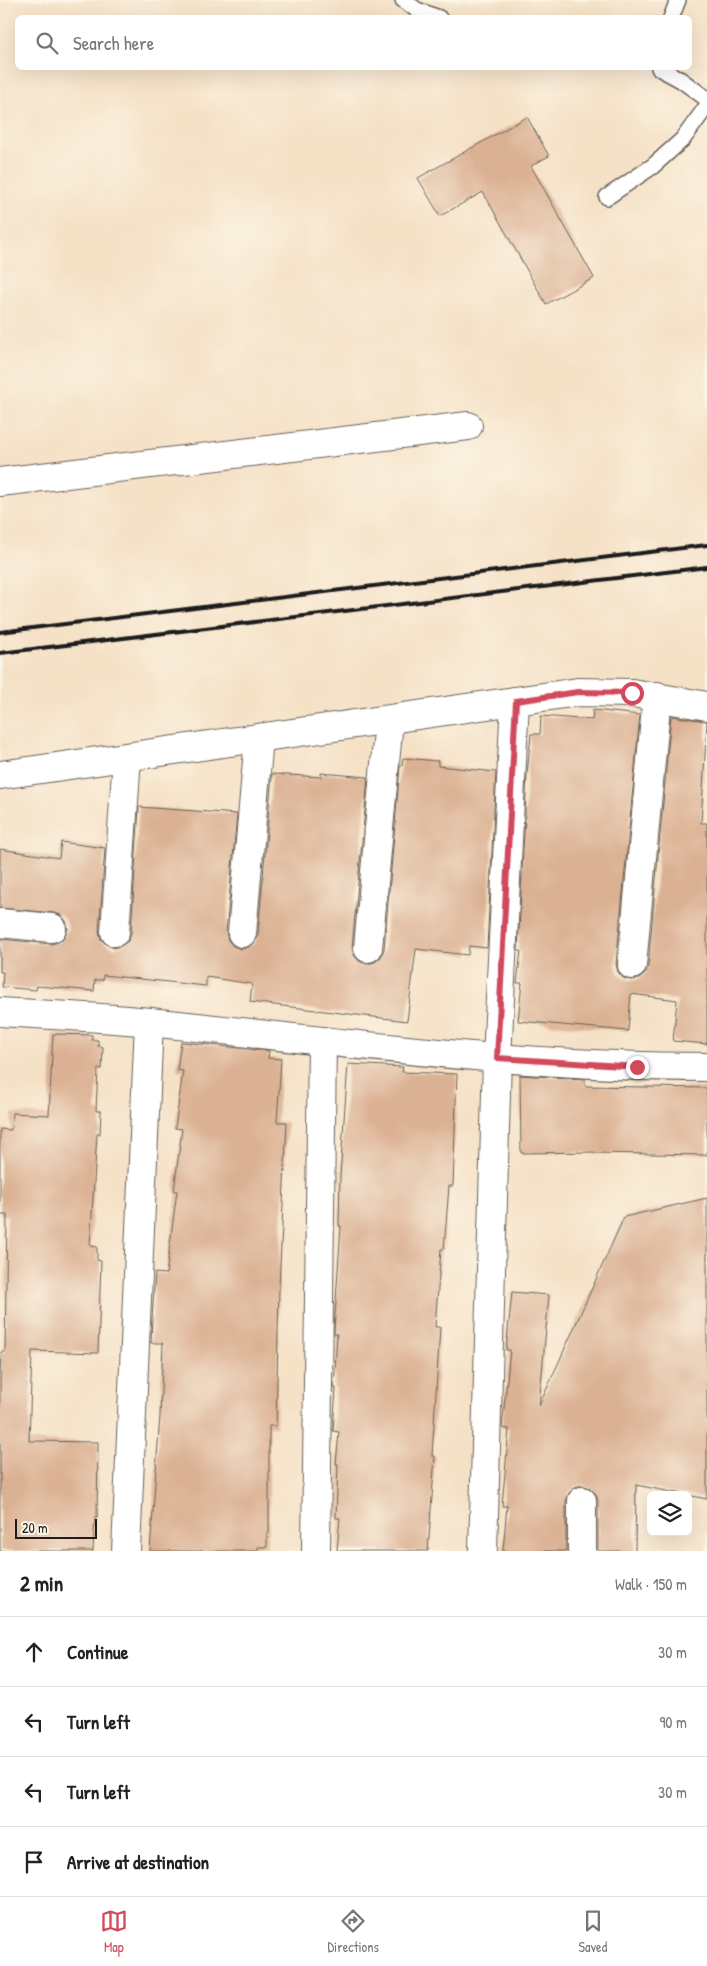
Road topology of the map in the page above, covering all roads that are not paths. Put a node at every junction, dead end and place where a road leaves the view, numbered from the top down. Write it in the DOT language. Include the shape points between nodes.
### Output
graph roads {
  1 [pos="403,0"];
  2 [pos="678,0"];
  3 [pos="431,15"];
  4 [pos="672,15"];
  5 [pos="663,70"];
  6 [pos="707,99"];
  7 [pos="707,106"];
  8 [pos="607,197"];
  9 [pos="468,426"];
  10 [pos="0,482"];
  11 [pos="657,696"];
  12 [pos="516,701"];
  13 [pos="707,706"];
  14 [pos="389,720"];
  15 [pos="259,738"];
  16 [pos="127,757"];
  17 [pos="0,775"];
  18 [pos="0,923"];
  19 [pos="52,928"];
  20 [pos="115,932"];
  21 [pos="242,933"];
  22 [pos="368,948"];
  23 [pos="632,965"];
  24 [pos="0,1012"];
  25 [pos="149,1022"];
  26 [pos="322,1041"];
  27 [pos="497,1058"];
  28 [pos="707,1067"];
  29 [pos="582,1501"];
  30 [pos="126,1551"];
  31 [pos="316,1551"];
  32 [pos="483,1551"];
  33 [pos="582,1551"];
  1 -- 3 [label="lane"];
  2 -- 4 [label="lane"];
  5 -- 6 [label="lane"];
  7 -- 8 [label="lane" via="682,139 654,166"];
  9 -- 10 [label="street"];
  11 -- 12 [label="street" via="578,692"];
  11 -- 13 [label="street"];
  11 -- 23 [label="street"];
  12 -- 14 [label="street"];
  12 -- 27 [label="street"];
  14 -- 15 [label="street"];
  14 -- 22 [label="street"];
  15 -- 16 [label="street"];
  15 -- 21 [label="street"];
  16 -- 17 [label="street"];
  16 -- 20 [label="street"];
  18 -- 19 [label="street"];
  24 -- 25 [label="street"];
  25 -- 26 [label="street"];
  25 -- 30 [label="street"];
  26 -- 27 [label="street"];
  26 -- 31 [label="street"];
  27 -- 28 [label="street" via="637,1067"];
  27 -- 32 [label="street"];
  29 -- 33 [label="street"];
}
